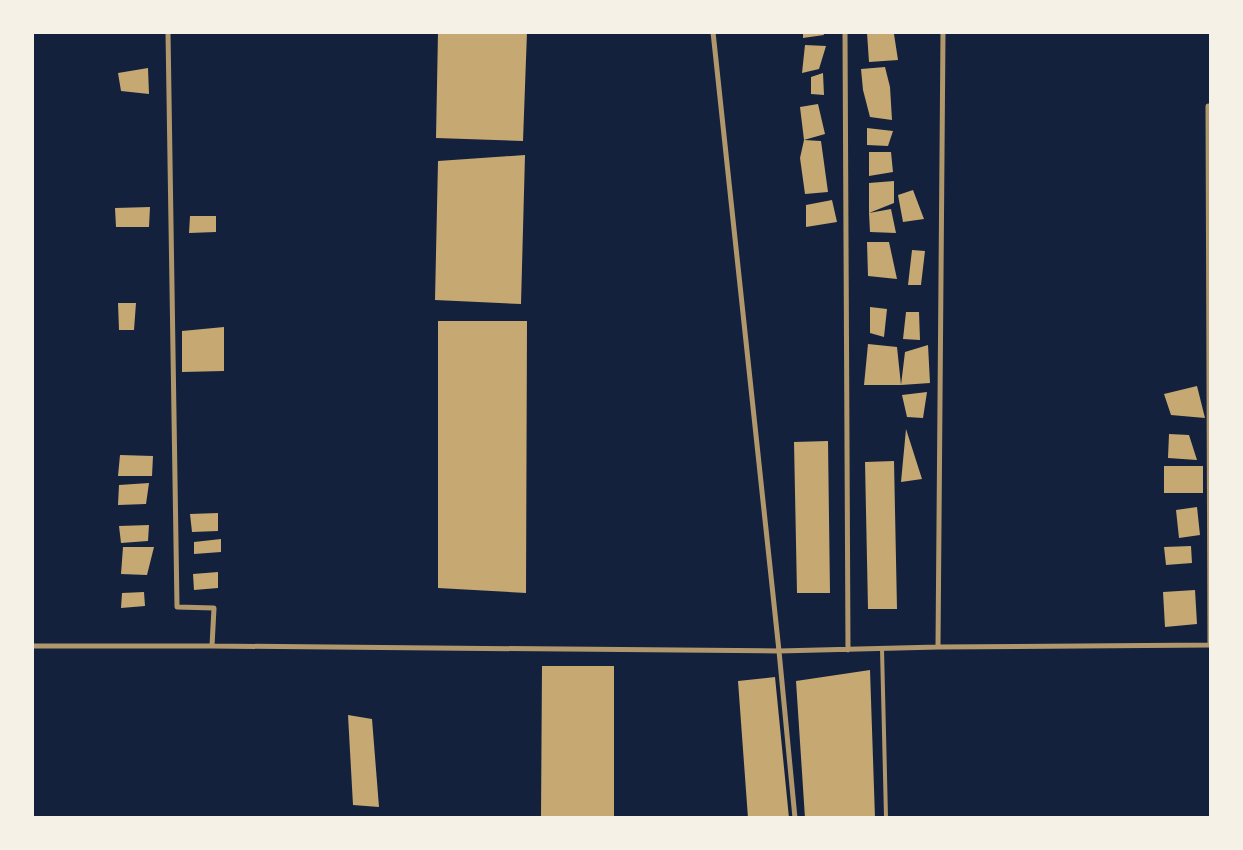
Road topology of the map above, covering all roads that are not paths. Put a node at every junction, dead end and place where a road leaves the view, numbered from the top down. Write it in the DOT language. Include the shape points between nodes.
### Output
graph roads {
  1 [pos="168,32"];
  2 [pos="713,32"];
  3 [pos="845,32"];
  4 [pos="943,32"];
  5 [pos="1208,106"];
  6 [pos="1210,645"];
  7 [pos="32,646"];
  8 [pos="212,646"];
  9 [pos="938,647"];
  10 [pos="882,649"];
  11 [pos="848,650"];
  12 [pos="779,651"];
  13 [pos="886,817"];
  14 [pos="795,818"];
  1 -- 8 [label="street" via="177,607 214,608"];
  2 -- 12 [label="street"];
  3 -- 11 [label="street"];
  4 -- 9 [label="street"];
  5 -- 6 [label="street"];
  6 -- 9 [label="street"];
  7 -- 8 [label="street"];
  8 -- 12 [label="street"];
  9 -- 10 [label="street"];
  10 -- 11 [label="street"];
  10 -- 13 [label="lane"];
  11 -- 12 [label="street"];
  12 -- 14 [label="street"];
}
